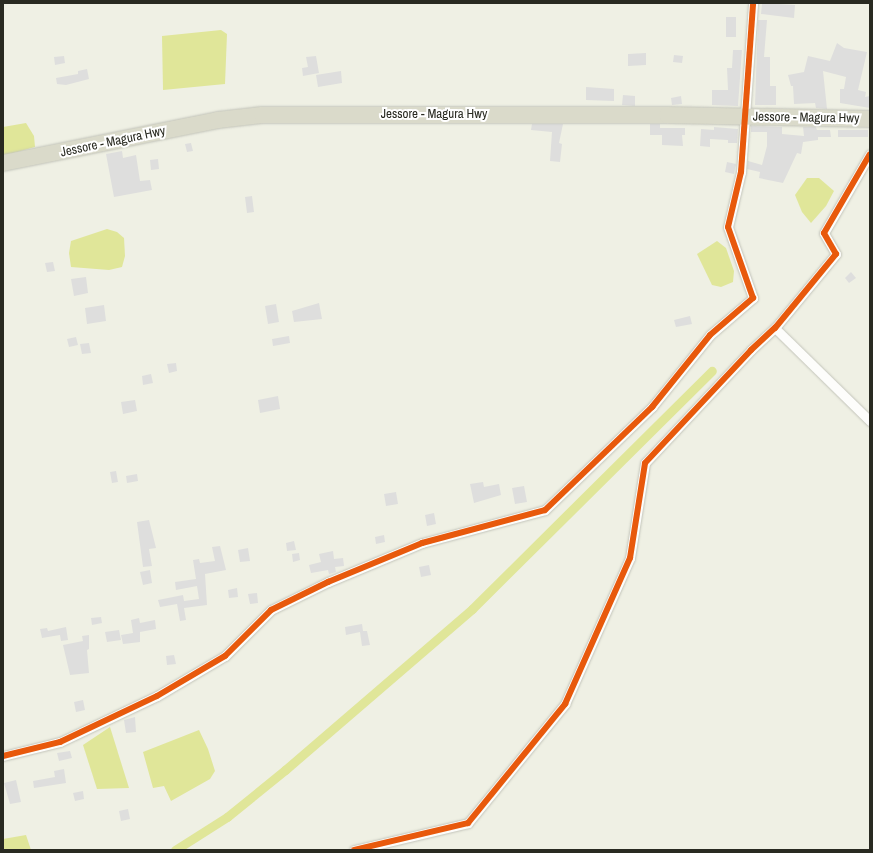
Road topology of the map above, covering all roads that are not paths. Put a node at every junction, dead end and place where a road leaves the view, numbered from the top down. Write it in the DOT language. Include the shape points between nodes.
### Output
graph roads {
  1 [pos="752,3"];
  2 [pos="744,116"];
  3 [pos="870,119"];
  4 [pos="870,154"];
  5 [pos="3,163"];
  6 [pos="775,328"];
  7 [pos="870,421"];
  8 [pos="3,756"];
  9 [pos="354,850"];
  1 -- 2 [label="street"];
  2 -- 3 [label="highway, Jessore - Magura Hwy"];
  2 -- 5 [label="highway, Jessore - Magura Hwy" via="262,115 218,120"];
  2 -- 8 [label="street" via="741,172 728,227 753,298 710,336 652,407 545,510 422,543 328,582 272,610 225,656 158,696 60,742"];
  4 -- 6 [label="street" via="824,233 836,254"];
  6 -- 7 [label="street"];
  6 -- 9 [label="street" via="750,350 645,463 630,558 565,704 468,823"];
}
